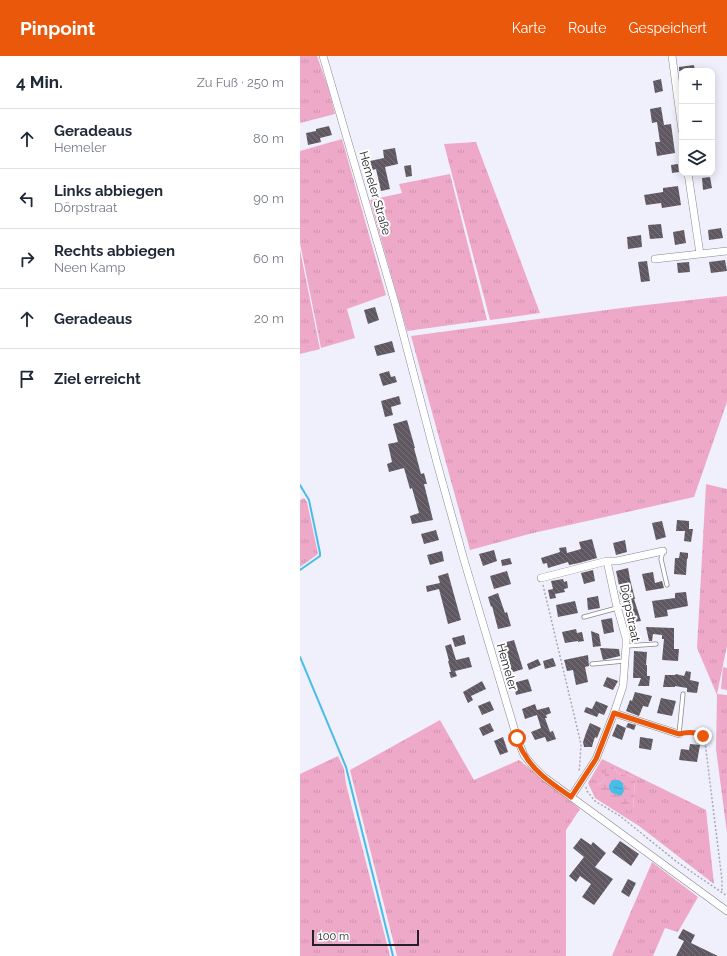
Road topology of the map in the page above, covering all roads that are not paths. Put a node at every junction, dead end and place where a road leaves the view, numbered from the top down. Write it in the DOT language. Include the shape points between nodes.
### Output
graph roads {
  1 [pos="323,56"];
  2 [pos="672,56"];
  3 [pos="679,108"];
  4 [pos="688,176"];
  5 [pos="727,251"];
  6 [pos="700,254"];
  7 [pos="654,259"];
  8 [pos="404,337"];
  9 [pos="663,551"];
  10 [pos="607,562"];
  11 [pos="541,578"];
  12 [pos="667,585"];
  13 [pos="618,608"];
  14 [pos="584,617"];
  15 [pos="656,644"];
  16 [pos="626,646"];
  17 [pos="625,661"];
  18 [pos="592,664"];
  19 [pos="683,694"];
  20 [pos="614,713"];
  21 [pos="679,734"];
  22 [pos="571,797"];
  23 [pos="727,911"];
  1 -- 8 [label="street, Hemeler Straße"];
  2 -- 3 [label="street"];
  4 -- 6 [label="street"];
  5 -- 6 [label="street"];
  6 -- 7 [label="street"];
  8 -- 22 [label="street, Hemeler" via="462,553 517,738 532,766"];
  9 -- 10 [label="street"];
  9 -- 12 [label="lane" via="661,559"];
  10 -- 11 [label="street"];
  10 -- 13 [label="street, Dörpstraat"];
  13 -- 14 [label="lane"];
  13 -- 16 [label="street, Dörpstraat"];
  15 -- 16 [label="lane"];
  16 -- 17 [label="street, Dörpstraat"];
  17 -- 18 [label="lane"];
  17 -- 20 [label="street, Dörpstraat" via="623,686"];
  19 -- 21 [label="lane"];
  20 -- 21 [label="street"];
  20 -- 22 [label="street, Dörpstraat" via="596,759"];
  22 -- 23 [label="street, Hemeler"];
}
